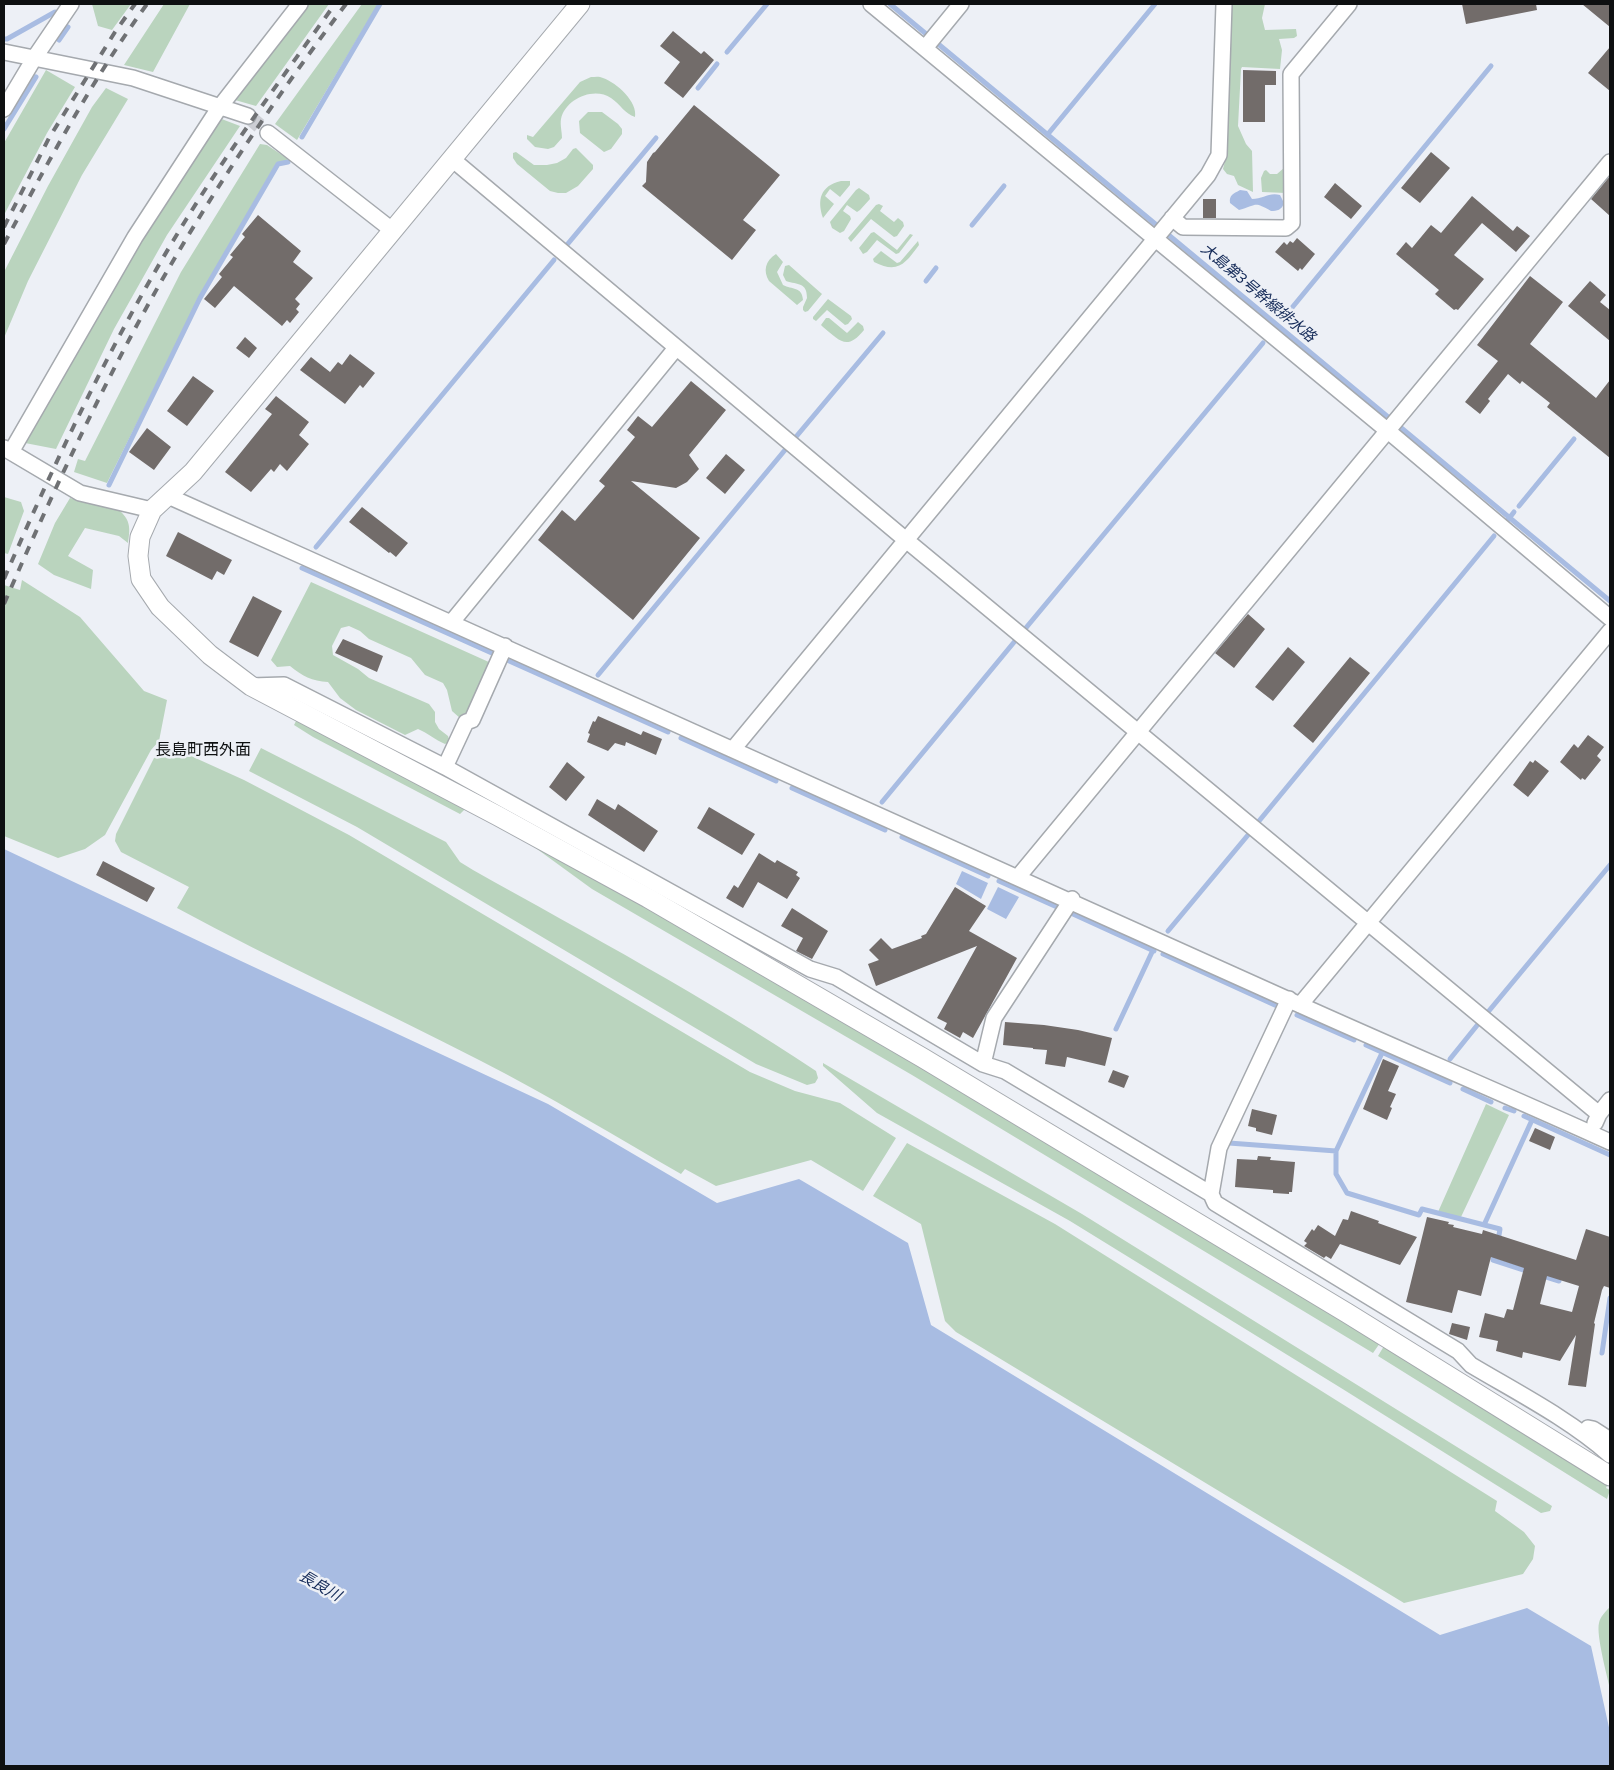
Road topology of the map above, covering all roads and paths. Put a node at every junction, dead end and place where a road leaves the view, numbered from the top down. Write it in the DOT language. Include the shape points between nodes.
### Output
graph roads {
  1 [pos="70,4"];
  2 [pos="300,4"];
  3 [pos="580,4"];
  4 [pos="871,4"];
  5 [pos="962,4"];
  6 [pos="1224,4"];
  7 [pos="1345,5"];
  8 [pos="926,46"];
  9 [pos="4,52"];
  10 [pos="35,57"];
  11 [pos="219,108"];
  12 [pos="4,109"];
  13 [pos="248,116"];
  14 [pos="268,133"];
  15 [pos="452,159"];
  16 [pos="1610,162"];
  17 [pos="1170,220"];
  18 [pos="392,230"];
  19 [pos="1156,237"];
  20 [pos="676,348"];
  21 [pos="1393,425"];
  22 [pos="7,450"];
  23 [pos="168,496"];
  24 [pos="152,510"];
  25 [pos="906,540"];
  26 [pos="1610,618"];
  27 [pos="451,623"];
  28 [pos="1610,631"];
  29 [pos="505,646"];
  30 [pos="251,686"];
  31 [pos="1137,731"];
  32 [pos="734,748"];
  33 [pos="445,767"];
  34 [pos="1018,877"];
  35 [pos="1072,899"];
  36 [pos="1368,923"];
  37 [pos="1294,1002"];
  38 [pos="983,1064"];
  39 [pos="1610,1100"];
  40 [pos="1599,1114"];
  41 [pos="1591,1134"];
  42 [pos="1610,1142"];
  43 [pos="1210,1194"];
  44 [pos="1571,1425"];
  45 [pos="1610,1440"];
  46 [pos="1610,1455"];
  47 [pos="1610,1476"];
  1 -- 10 [label="street"];
  2 -- 11 [label="street"];
  3 -- 15 [label="street"];
  4 -- 8 [label="street"];
  5 -- 8 [label="street"];
  6 -- 17 [label="street" via="1219,155 1208,175"];
  7 -- 17 [label="street" via="1291,74 1292,223 1286,228 1183,227"];
  8 -- 19 [label="street"];
  9 -- 10 [label="street"];
  10 -- 11 [label="street" via="133,78"];
  10 -- 12 [label="street"];
  11 -- 13 [label="street"];
  11 -- 22 [label="street" via="135,236"];
  14 -- 18 [label="street"];
  15 -- 18 [label="street"];
  15 -- 20 [label="street"];
  16 -- 21 [label="street"];
  17 -- 19 [label="street"];
  18 -- 23 [label="street" via="193,472"];
  19 -- 21 [label="street"];
  19 -- 25 [label="street"];
  20 -- 25 [label="street"];
  20 -- 27 [label="street"];
  21 -- 26 [label="street"];
  21 -- 31 [label="street"];
  22 -- 24 [label="street" via="80,494"];
  23 -- 24 [label="street"];
  23 -- 27 [label="street"];
  24 -- 30 [label="street" via="140,537 141,579 174,621 210,655"];
  25 -- 31 [label="street"];
  25 -- 32 [label="street"];
  27 -- 29 [label="street"];
  28 -- 36 [label="street"];
  29 -- 32 [label="street"];
  29 -- 33 [label="street" via="472,720 466,722"];
  30 -- 33 [label="street" via="284,685"];
  30 -- 47 [label="street" via="648,898 923,1058"];
  31 -- 34 [label="street"];
  31 -- 36 [label="street"];
  32 -- 34 [label="street"];
  33 -- 38 [label="street" via="810,969 836,978"];
  34 -- 35 [label="street"];
  35 -- 37 [label="street"];
  35 -- 38 [label="street" via="994,1018"];
  36 -- 37 [label="street"];
  36 -- 40 [label="street"];
  37 -- 41 [label="street"];
  37 -- 43 [label="street" via="1219,1148"];
  38 -- 43 [label="street" via="1005,1072"];
  39 -- 40 [label="street"];
  40 -- 41 [label="street"];
  41 -- 42 [label="street"];
  43 -- 44 [label="street" via="1216,1202 1458,1350 1471,1365"];
  44 -- 45 [label="street" via="1593,1429"];
  44 -- 46 [label="street"];
}
